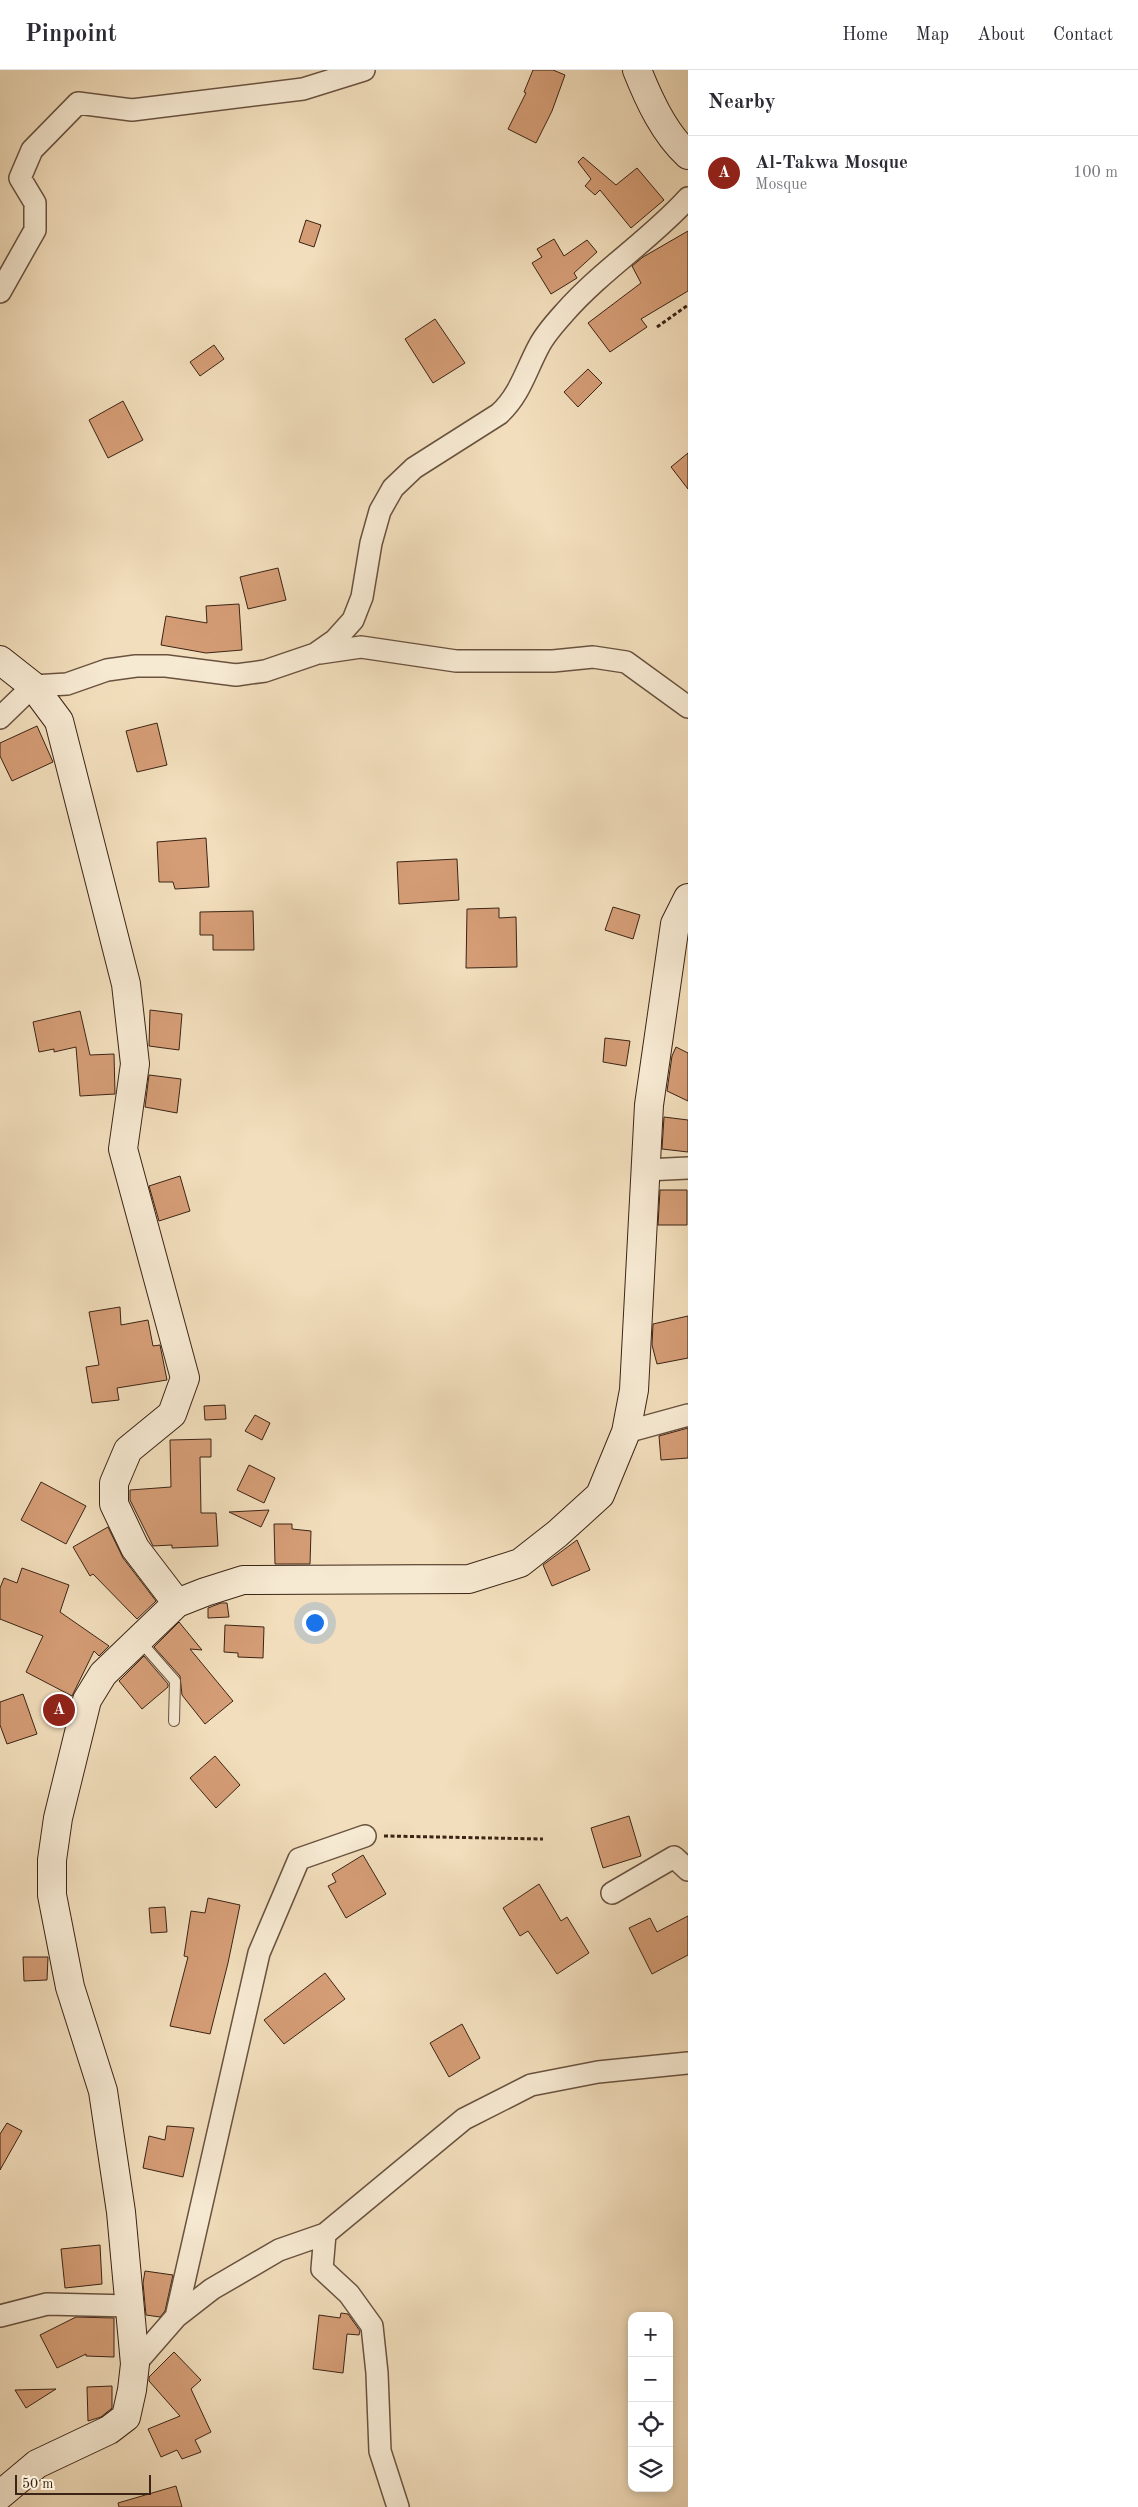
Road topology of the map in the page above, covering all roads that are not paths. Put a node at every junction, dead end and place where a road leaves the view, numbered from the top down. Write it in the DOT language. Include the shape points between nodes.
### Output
graph roads {
  1 [pos="364,70"];
  2 [pos="637,70"];
  3 [pos="654,70"];
  4 [pos="688,124"];
  5 [pos="688,155"];
  6 [pos="688,198"];
  7 [pos="0,292"];
  8 [pos="315,654"];
  9 [pos="0,660"];
  10 [pos="32,686"];
  11 [pos="688,707"];
  12 [pos="0,718"];
  13 [pos="688,898"];
  14 [pos="688,1168"];
  15 [pos="646,1170"];
  16 [pos="688,1415"];
  17 [pos="626,1432"];
  18 [pos="177,1603"];
  19 [pos="139,1640"];
  20 [pos="174,1721"];
  21 [pos="366,1836"];
  22 [pos="688,1870"];
  23 [pos="612,1893"];
  24 [pos="688,2063"];
  25 [pos="325,2234"];
  26 [pos="130,2306"];
  27 [pos="0,2316"];
  28 [pos="176,2316"];
  29 [pos="135,2364"];
  30 [pos="0,2495"];
  31 [pos="398,2507"];
  1 -- 7 [label="street" via="303,89 132,110 78,102 32,150 20,178 35,203 35,230"];
  2 -- 5 [label="street" via="649,98"];
  3 -- 4 [label="street" via="662,91"];
  6 -- 8 [label="street" via="671,217 595,280 564,313 540,344 510,405 414,468 393,488 380,511 362,597 353,620 336,640"];
  8 -- 10 [label="street" via="265,671 236,675 166,666 136,666 107,670 67,684"];
  8 -- 11 [label="street" via="361,647 456,661 553,661 593,657 626,662"];
  9 -- 10 [label="street"];
  10 -- 12 [label="street"];
  10 -- 18 [label="street" via="59,721 126,984 135,1064 123,1149 185,1378 172,1414 128,1450 114,1483 114,1504 135,1548"];
  13 -- 15 [label="street" via="675,924 649,1105"];
  14 -- 15 [label="street"];
  15 -- 17 [label="street" via="634,1390"];
  16 -- 17 [label="street"];
  17 -- 18 [label="street" via="600,1495 520,1563 469,1579 243,1580"];
  18 -- 19 [label="street"];
  19 -- 20 [label="lane" via="175,1681"];
  19 -- 26 [label="street" via="103,1674 87,1700 58,1818 52,1868 52,1895 70,1987 103,2091 121,2212"];
  21 -- 28 [label="street" via="298,1859 259,1953"];
  22 -- 23 [label="street" via="674,1857"];
  24 -- 25 [label="street" via="598,2072 531,2085 464,2119"];
  25 -- 28 [label="street" via="279,2250 212,2289"];
  25 -- 31 [label="street" via="322,2269 349,2294 372,2326 380,2451"];
  26 -- 27 [label="street" via="48,2304"];
  26 -- 29 [label="street"];
  28 -- 29 [label="street"];
  29 -- 30 [label="street" via="126,2417 109,2430 38,2464"];
}
